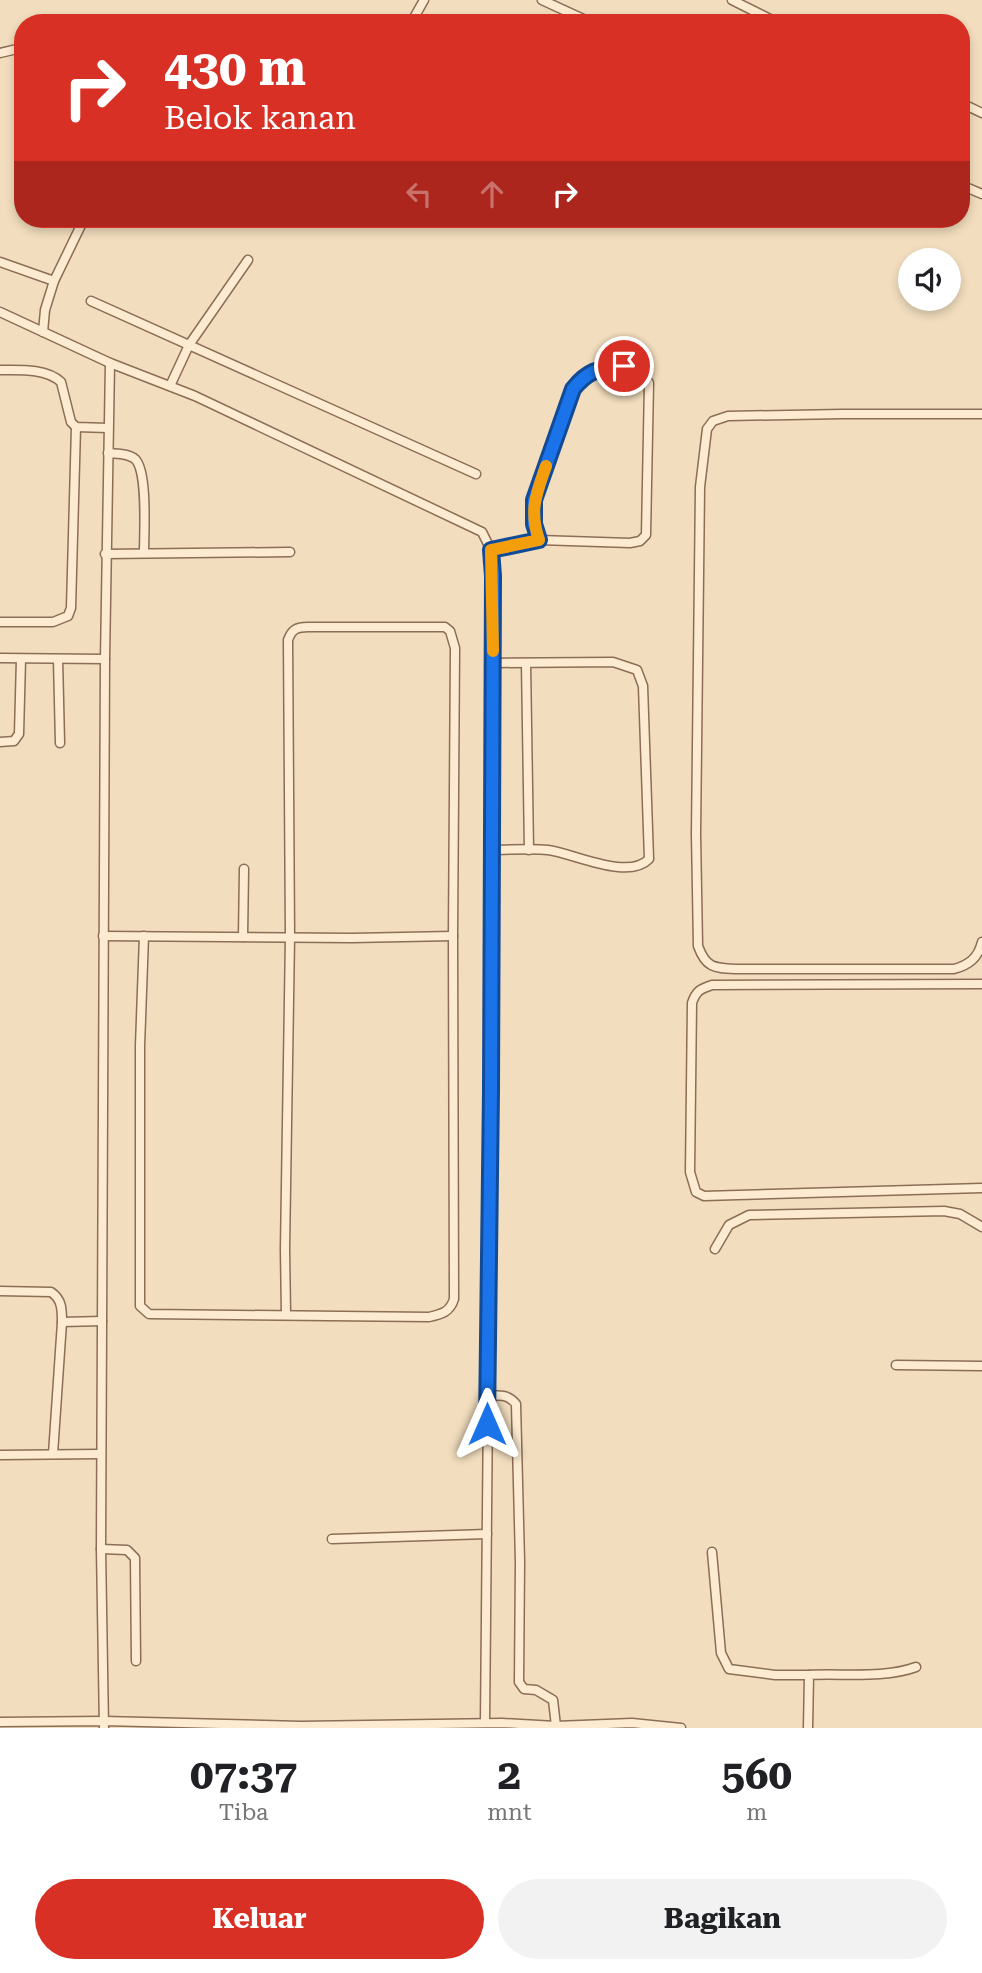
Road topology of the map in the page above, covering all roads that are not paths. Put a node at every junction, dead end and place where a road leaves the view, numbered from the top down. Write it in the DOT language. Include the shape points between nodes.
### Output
graph roads {
  1 [pos="542,0"];
  2 [pos="732,0"];
  3 [pos="572,14"];
  4 [pos="760,14"];
  5 [pos="80,228"];
  6 [pos="248,260"];
  7 [pos="0,262"];
  8 [pos="54,281"];
  9 [pos="92,301"];
  10 [pos="0,312"];
  11 [pos="43,332"];
  12 [pos="189,345"];
  13 [pos="110,363"];
  14 [pos="0,370"];
  15 [pos="170,386"];
  16 [pos="982,414"];
  17 [pos="76,427"];
  18 [pos="108,428"];
  19 [pos="108,453"];
  20 [pos="476,474"];
  21 [pos="539,540"];
  22 [pos="491,550"];
  23 [pos="290,552"];
  24 [pos="144,553"];
  25 [pos="105,554"];
  26 [pos="0,622"];
  27 [pos="0,658"];
  28 [pos="21,659"];
  29 [pos="58,659"];
  30 [pos="105,659"];
  31 [pos="493,663"];
  32 [pos="526,663"];
  33 [pos="0,743"];
  34 [pos="60,743"];
  35 [pos="492,850"];
  36 [pos="529,850"];
  37 [pos="244,869"];
  38 [pos="103,936"];
  39 [pos="144,936"];
  40 [pos="453,936"];
  41 [pos="243,937"];
  42 [pos="290,937"];
  43 [pos="982,942"];
  44 [pos="982,984"];
  45 [pos="982,1188"];
  46 [pos="982,1227"];
  47 [pos="715,1249"];
  48 [pos="0,1291"];
  49 [pos="286,1315"];
  50 [pos="102,1321"];
  51 [pos="61,1322"];
  52 [pos="896,1365"];
  53 [pos="982,1366"];
  54 [pos="487,1396"];
  55 [pos="53,1454"];
  56 [pos="101,1454"];
  57 [pos="0,1455"];
  58 [pos="487,1534"];
  59 [pos="332,1539"];
  60 [pos="101,1549"];
  61 [pos="712,1552"];
  62 [pos="136,1661"];
  63 [pos="916,1667"];
  64 [pos="808,1675"];
  65 [pos="0,1722"];
  66 [pos="485,1723"];
  67 [pos="104,1725"];
  68 [pos="555,1726"];
  69 [pos="674,1728"];
  70 [pos="681,1728"];
  71 [pos="808,1728"];
  1 -- 3 [label="lane"];
  2 -- 4 [label="lane"];
  5 -- 8 [label="lane"];
  6 -- 12 [label="lane"];
  7 -- 8 [label="lane"];
  8 -- 11 [label="lane"];
  9 -- 12 [label="lane"];
  10 -- 11 [label="lane"];
  11 -- 13 [label="lane"];
  12 -- 15 [label="lane"];
  12 -- 20 [label="lane"];
  13 -- 15 [label="lane"];
  13 -- 18 [label="lane"];
  14 -- 17 [label="lane" via="56,377"];
  15 -- 22 [label="lane" via="482,532"];
  16 -- 43 [label="lane" via="728,416 713,421 707,429 700,487 696,834 698,946 708,965 736,969 954,969 974,959"];
  17 -- 18 [label="lane"];
  17 -- 26 [label="lane" via="68,616 52,622"];
  18 -- 19 [label="lane"];
  19 -- 24 [label="lane" via="135,459 142,472"];
  19 -- 25 [label="lane"];
  21 -- 21 [label="lane" via="629,543 646,535 649,383 639,368 596,370 573,389 534,500"];
  21 -- 22 [label="lane"];
  22 -- 31 [label="lane"];
  23 -- 24 [label="lane"];
  24 -- 25 [label="lane"];
  25 -- 30 [label="lane"];
  27 -- 28 [label="lane"];
  28 -- 29 [label="lane"];
  28 -- 33 [label="lane" via="19,734 15,741"];
  29 -- 30 [label="lane"];
  29 -- 34 [label="lane"];
  30 -- 38 [label="lane"];
  31 -- 32 [label="lane"];
  31 -- 35 [label="lane"];
  32 -- 36 [label="lane"];
  32 -- 36 [label="lane" via="613,662 637,670 643,686 649,859 624,868 547,849"];
  35 -- 36 [label="lane"];
  35 -- 54 [label="lane"];
  37 -- 41 [label="lane"];
  38 -- 39 [label="lane"];
  38 -- 50 [label="lane"];
  39 -- 41 [label="lane"];
  39 -- 49 [label="lane" via="140,1306 149,1314"];
  40 -- 42 [label="lane"];
  40 -- 42 [label="lane" via="455,648 450,631 445,627 298,627 288,640"];
  40 -- 49 [label="lane" via="451,1308 429,1317"];
  41 -- 42 [label="lane"];
  42 -- 49 [label="lane"];
  44 -- 45 [label="lane" via="701,988 692,1003 690,1172 696,1192 704,1196"];
  46 -- 47 [label="lane" via="944,1211 749,1215 729,1226"];
  48 -- 51 [label="lane" via="51,1292 62,1308"];
  50 -- 51 [label="lane"];
  50 -- 56 [label="lane"];
  51 -- 55 [label="lane"];
  52 -- 53 [label="lane"];
  54 -- 58 [label="lane"];
  54 -- 68 [label="lane" via="503,1395 516,1404 519,1682 524,1689 553,1700"];
  55 -- 56 [label="lane"];
  55 -- 57 [label="lane"];
  56 -- 60 [label="lane"];
  58 -- 59 [label="lane"];
  58 -- 66 [label="lane"];
  60 -- 62 [label="lane" via="127,1550 135,1558"];
  60 -- 67 [label="lane"];
  61 -- 64 [label="lane" via="721,1653 729,1669"];
  63 -- 64 [label="lane" via="901,1672"];
  64 -- 71 [label="lane"];
  65 -- 67 [label="lane"];
  66 -- 67 [label="lane"];
  66 -- 68 [label="lane"];
  68 -- 69 [label="lane" via="632,1723"];
  69 -- 70 [label="lane"];
}
